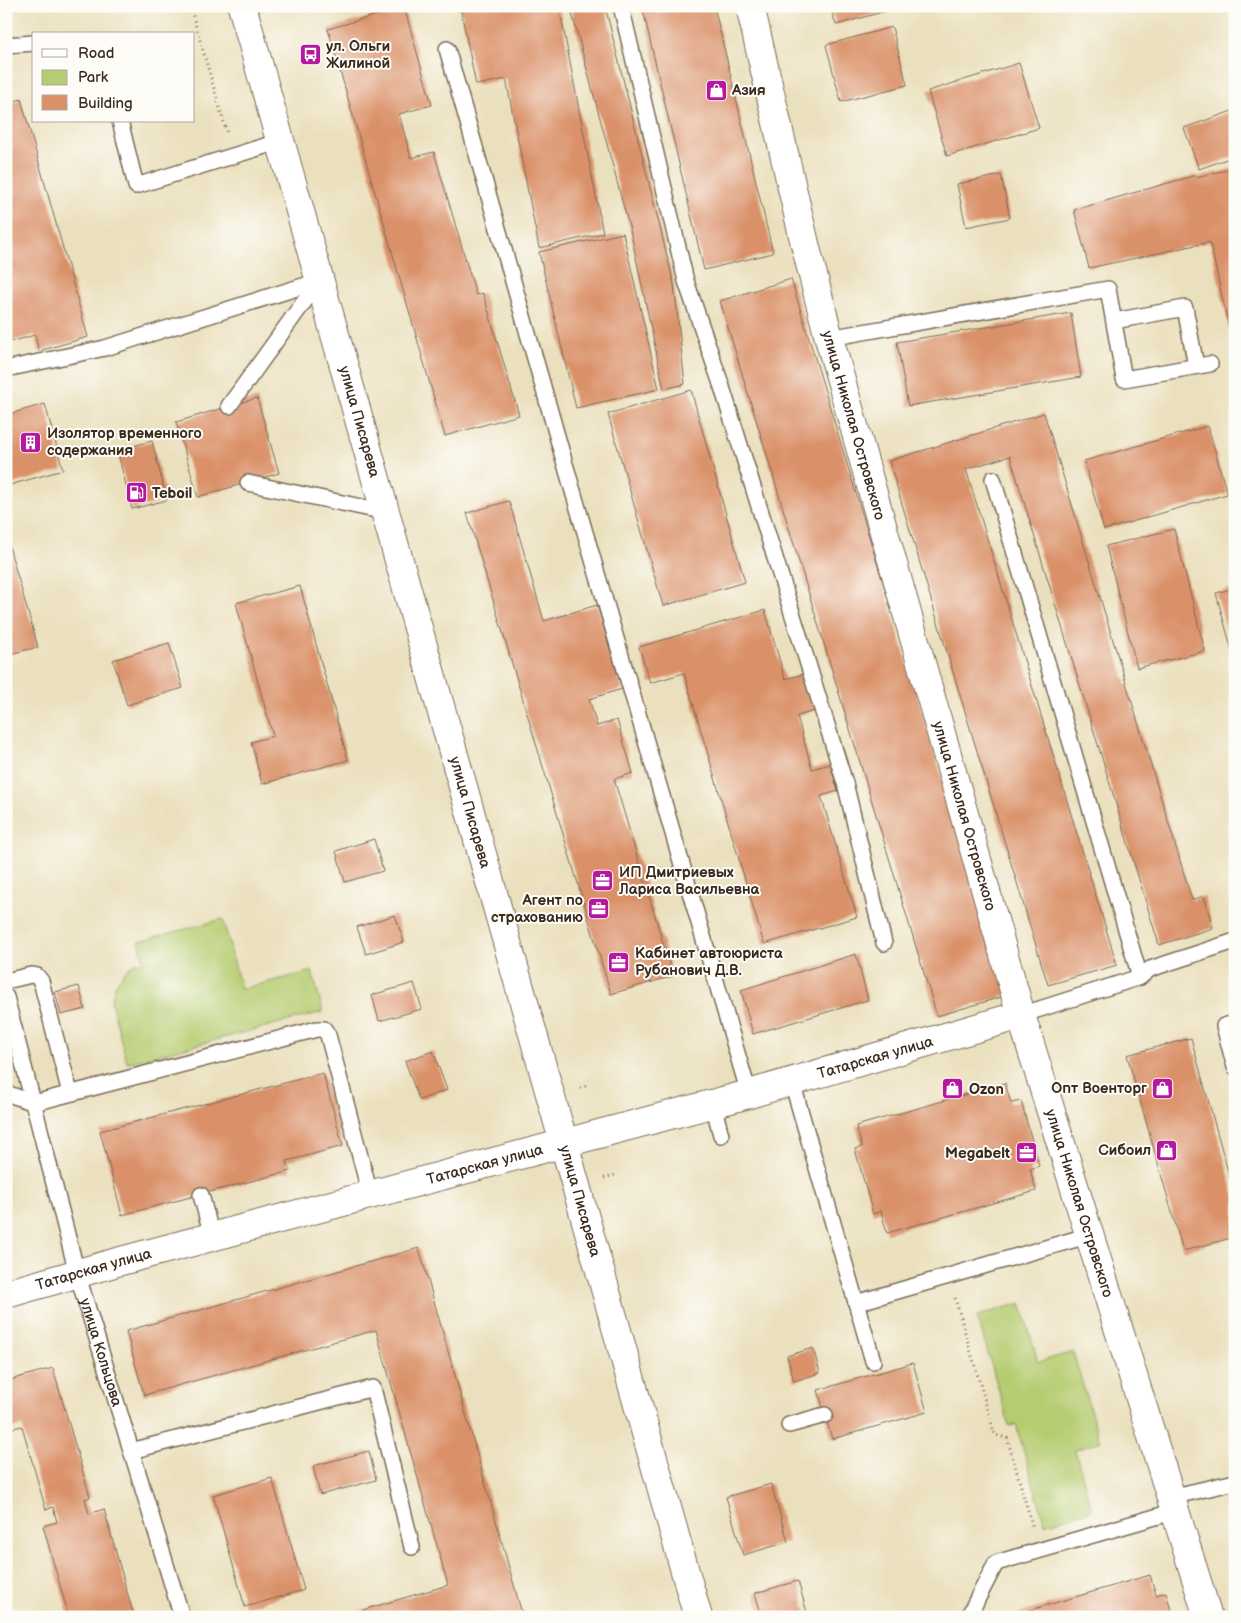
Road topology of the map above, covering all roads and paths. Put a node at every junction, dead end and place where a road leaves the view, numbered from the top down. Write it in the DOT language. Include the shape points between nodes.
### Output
graph roads {
  1 [pos="190,6"];
  2 [pos="242,6"];
  3 [pos="622,6"];
  4 [pos="750,6"];
  5 [pos="32,43"];
  6 [pos="6,45"];
  7 [pos="447,49"];
  8 [pos="120,122"];
  9 [pos="281,141"];
  10 [pos="233,156"];
  11 [pos="319,281"];
  12 [pos="1114,321"];
  13 [pos="829,338"];
  14 [pos="6,369"];
  15 [pos="229,406"];
  16 [pos="993,479"];
  17 [pos="248,483"];
  18 [pos="385,512"];
  19 [pos="1235,941"];
  20 [pos="884,942"];
  21 [pos="1140,977"];
  22 [pos="6,981"];
  23 [pos="7,1004"];
  24 [pos="1021,1015"];
  25 [pos="1235,1023"];
  26 [pos="1235,1067"];
  27 [pos="792,1082"];
  28 [pos="6,1093"];
  29 [pos="70,1093"];
  30 [pos="749,1094"];
  31 [pos="34,1103"];
  32 [pos="713,1104"];
  33 [pos="721,1135"];
  34 [pos="563,1143"];
  35 [pos="201,1194"];
  36 [pos="370,1194"];
  37 [pos="1090,1235"];
  38 [pos="212,1236"];
  39 [pos="77,1272"];
  40 [pos="949,1276"];
  41 [pos="6,1294"];
  42 [pos="856,1303"];
  43 [pos="873,1361"];
  44 [pos="826,1415"];
  45 [pos="789,1425"];
  46 [pos="131,1450"];
  47 [pos="1235,1482"];
  48 [pos="1173,1504"];
  49 [pos="412,1547"];
  50 [pos="1039,1550"];
  51 [pos="182,1617"];
  52 [pos="698,1617"];
  53 [pos="968,1617"];
  54 [pos="1208,1617"];
  1 -- 10 [label="path"];
  2 -- 9 [label="street, улица Писарева"];
  3 -- 20 [label="lane" via="686,281 845,783"];
  4 -- 13 [label="street, улица Николая Островского"];
  5 -- 6 [label="lane"];
  7 -- 30 [label="lane"];
  8 -- 10 [label="lane" via="136,186"];
  9 -- 10 [label="lane"];
  9 -- 11 [label="street, улица Писарева"];
  11 -- 14 [label="lane" via="105,348"];
  11 -- 15 [label="lane"];
  11 -- 18 [label="street, улица Писарева"];
  12 -- 12 [label="lane" via="1186,308 1203,365 1124,379"];
  12 -- 13 [label="lane" via="1108,289"];
  13 -- 24 [label="street, улица Николая Островского"];
  16 -- 21 [label="lane"];
  17 -- 18 [label="lane"];
  18 -- 34 [label="street, улица Писарева"];
  19 -- 21 [label="lane" via="1150,970"];
  21 -- 24 [label="lane"];
  22 -- 29 [label="lane" via="31,974 41,981"];
  23 -- 31 [label="lane, улица Кольцова"];
  24 -- 27 [label="street, Татарская улица"];
  24 -- 37 [label="street, улица Николая Островского"];
  25 -- 26 [label="lane" via="1224,1026"];
  27 -- 30 [label="street, Татарская улица"];
  27 -- 42 [label="lane"];
  28 -- 31 [label="lane"];
  29 -- 31 [label="lane"];
  29 -- 36 [label="lane" via="324,1029"];
  30 -- 32 [label="street, Татарская улица"];
  31 -- 39 [label="lane, улица Кольцова"];
  32 -- 33 [label="lane"];
  32 -- 34 [label="street, Татарская улица"];
  34 -- 36 [label="street, Татарская улица"];
  34 -- 52 [label="street, улица Писарева"];
  35 -- 38 [label="lane"];
  36 -- 38 [label="street, Татарская улица"];
  37 -- 40 [label="lane"];
  37 -- 48 [label="street, улица Николая Островского"];
  38 -- 39 [label="street, Татарская улица"];
  39 -- 41 [label="street, Татарская улица"];
  39 -- 46 [label="lane, улица Кольцова"];
  40 -- 42 [label="lane"];
  40 -- 50 [label="path" via="995,1435 1007,1438"];
  42 -- 43 [label="lane"];
  44 -- 45 [label="lane"];
  46 -- 49 [label="lane" via="373,1388"];
  46 -- 51 [label="lane, улица Кольцова"];
  47 -- 48 [label="lane"];
  48 -- 50 [label="lane"];
  48 -- 54 [label="street, улица Николая Островского"];
  50 -- 53 [label="lane" via="996,1563"];
}
